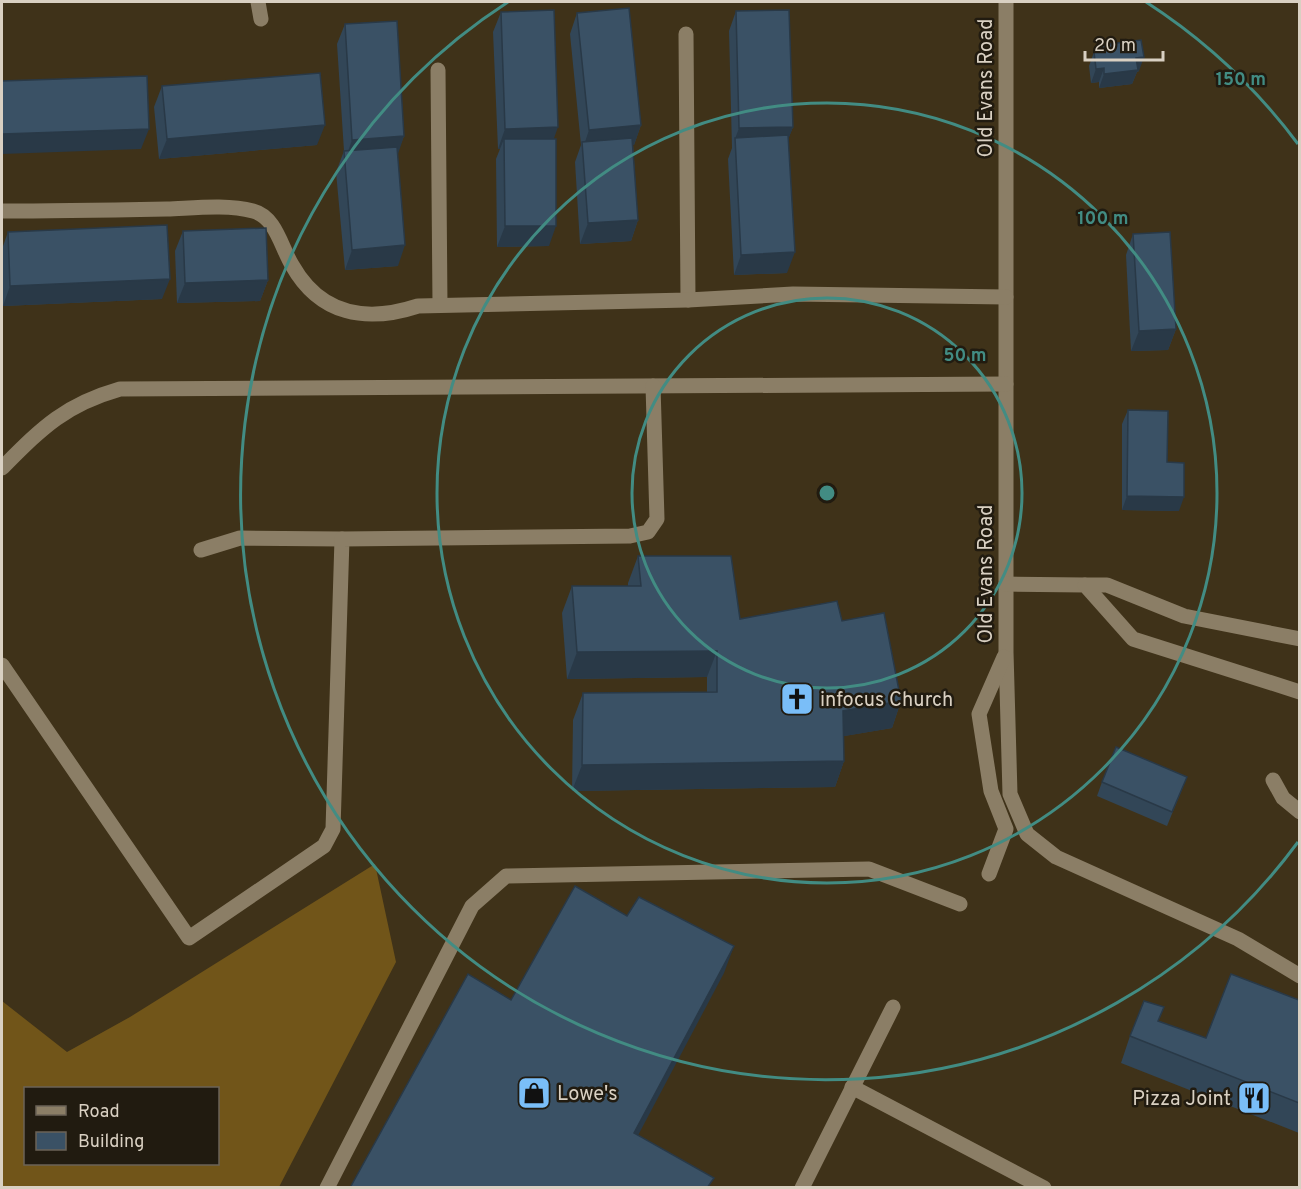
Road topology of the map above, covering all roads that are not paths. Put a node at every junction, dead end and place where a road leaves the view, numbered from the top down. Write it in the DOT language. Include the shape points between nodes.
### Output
graph roads {
  1 [pos="258,2"];
  2 [pos="1006,2"];
  3 [pos="261,19"];
  4 [pos="686,34"];
  5 [pos="438,70"];
  6 [pos="2,211"];
  7 [pos="1006,297"];
  8 [pos="688,300"];
  9 [pos="440,305"];
  10 [pos="1006,384"];
  11 [pos="654,386"];
  12 [pos="2,468"];
  13 [pos="342,539"];
  14 [pos="201,550"];
  15 [pos="1006,584"];
  16 [pos="1085,585"];
  17 [pos="1299,639"];
  18 [pos="1006,652"];
  19 [pos="2,665"];
  20 [pos="1299,692"];
  21 [pos="1273,780"];
  22 [pos="1299,812"];
  23 [pos="989,874"];
  24 [pos="960,904"];
  25 [pos="1299,976"];
  26 [pos="893,1007"];
  27 [pos="852,1088"];
  28 [pos="327,1188"];
  29 [pos="802,1188"];
  30 [pos="1044,1188"];
  1 -- 3 [label="street"];
  2 -- 7 [label="street, Old Evans Road"];
  4 -- 8 [label="street"];
  5 -- 9 [label="street"];
  6 -- 9 [label="street" via="252,211 266,216 306,288 327,302 354,314"];
  7 -- 8 [label="street" via="793,294"];
  7 -- 10 [label="street, Old Evans Road"];
  8 -- 9 [label="street"];
  10 -- 11 [label="street"];
  10 -- 15 [label="street, Old Evans Road"];
  11 -- 12 [label="street" via="120,389 88,398 43,426"];
  11 -- 13 [label="street" via="657,519 648,532 630,536"];
  13 -- 14 [label="street" via="240,538"];
  13 -- 19 [label="street" via="333,829 324,846 189,938"];
  15 -- 16 [label="street"];
  15 -- 18 [label="street, Old Evans Road"];
  16 -- 17 [label="street" via="1107,585 1184,616"];
  16 -- 20 [label="street" via="1133,639"];
  18 -- 23 [label="street" via="979,714 991,791 1006,829"];
  18 -- 25 [label="street, Old Evans Road" via="1010,794 1027,834 1056,857 1238,939"];
  21 -- 22 [label="street" via="1283,798"];
  24 -- 28 [label="street" via="869,869 506,876 472,906"];
  26 -- 27 [label="street"];
  27 -- 29 [label="street"];
  27 -- 30 [label="street"];
}
